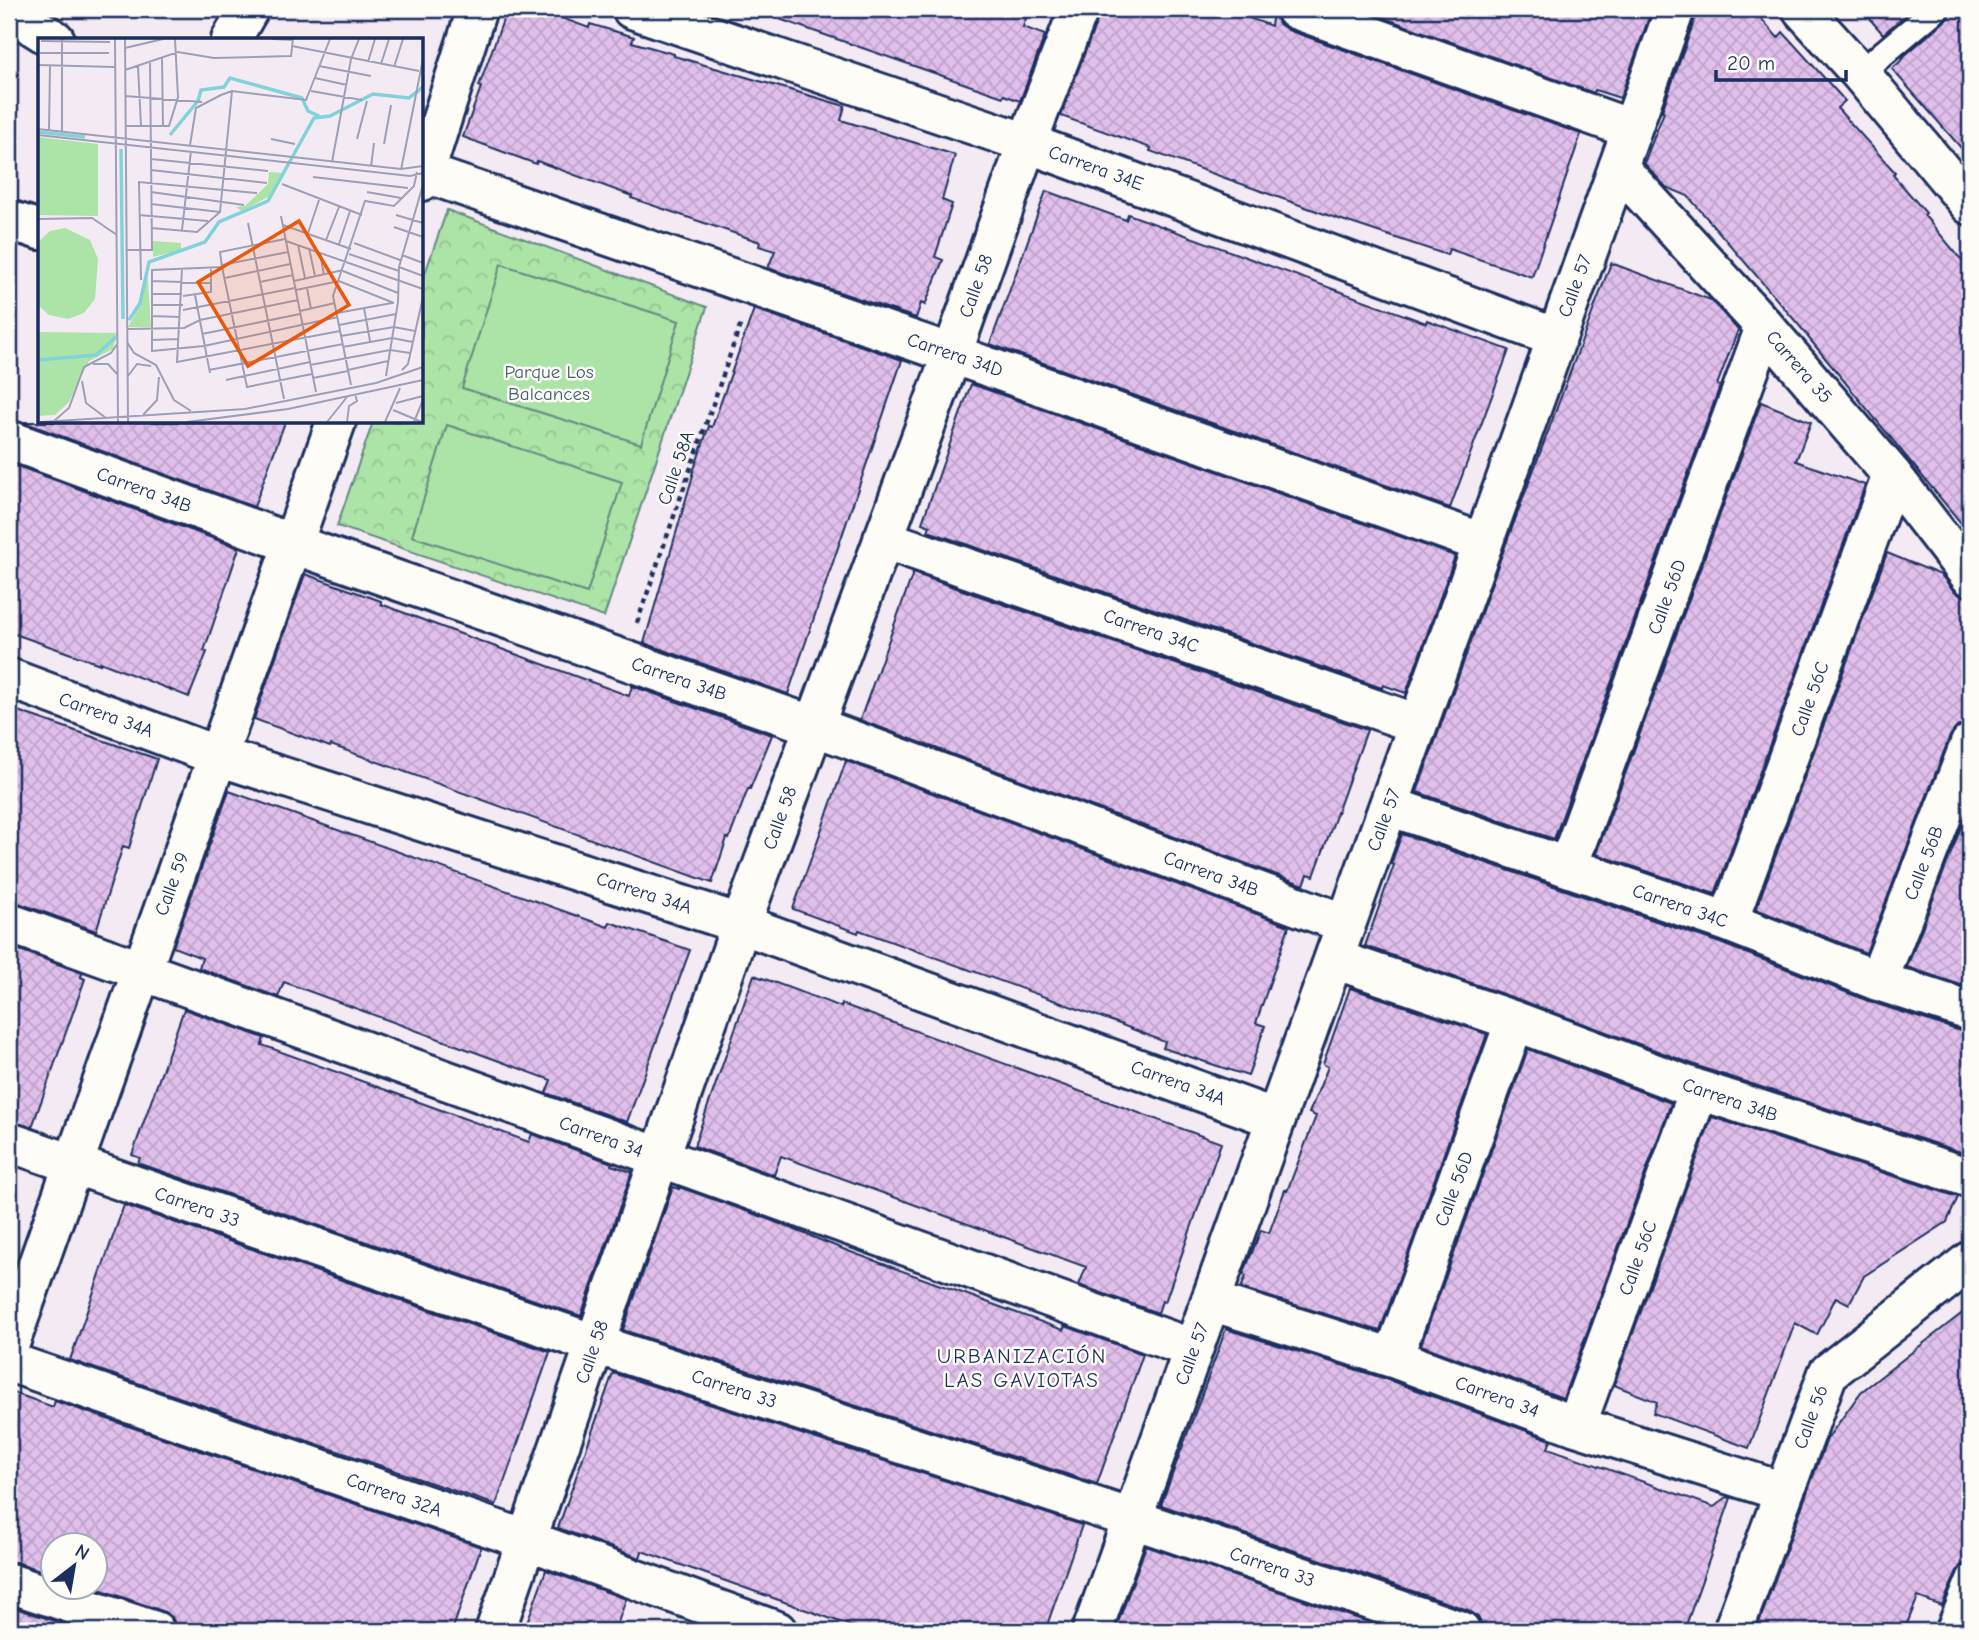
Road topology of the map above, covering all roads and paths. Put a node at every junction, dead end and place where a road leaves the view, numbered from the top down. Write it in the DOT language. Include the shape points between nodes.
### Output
graph roads {
  1 [pos="249,9"];
  2 [pos="477,9"];
  3 [pos="632,9"];
  4 [pos="1079,9"];
  5 [pos="1295,9"];
  6 [pos="1675,9"];
  7 [pos="1802,9"];
  8 [pos="1936,9"];
  9 [pos="9,11"];
  10 [pos="52,38"];
  11 [pos="232,38"];
  12 [pos="1860,73"];
  13 [pos="1632,129"];
  14 [pos="1027,143"];
  15 [pos="1618,167"];
  16 [pos="424,174"];
  17 [pos="424,177"];
  18 [pos="1970,205"];
  19 [pos="9,220"];
  20 [pos="38,229"];
  21 [pos="754,286"];
  22 [pos="1765,327"];
  23 [pos="1557,338"];
  24 [pos="952,354"];
  25 [pos="335,424"];
  26 [pos="9,440"];
  27 [pos="1892,475"];
  28 [pos="883,539"];
  29 [pos="1483,543"];
  30 [pos="293,544"];
  31 [pos="1970,576"];
  32 [pos="624,660"];
  33 [pos="9,678"];
  34 [pos="1418,724"];
  35 [pos="814,726"];
  36 [pos="1970,744"];
  37 [pos="218,756"];
  38 [pos="1389,806"];
  39 [pos="1568,866"];
  40 [pos="1728,922"];
  41 [pos="9,923"];
  42 [pos="741,924"];
  43 [pos="1340,942"];
  44 [pos="142,970"];
  45 [pos="1878,981"];
  46 [pos="1970,1011"];
  47 [pos="1515,1021"];
  48 [pos="1699,1090"];
  49 [pos="1276,1119"];
  50 [pos="9,1142"];
  51 [pos="659,1158"];
  52 [pos="73,1164"];
  53 [pos="1970,1178"];
  54 [pos="1970,1262"];
  55 [pos="1211,1301"];
  56 [pos="594,1344"];
  57 [pos="9,1346"];
  58 [pos="1193,1349"];
  59 [pos="1393,1357"];
  60 [pos="9,1362"];
  61 [pos="1576,1426"];
  62 [pos="1784,1492"];
  63 [pos="1132,1519"];
  64 [pos="527,1541"];
  65 [pos="1970,1577"];
  66 [pos="9,1583"];
  67 [pos="155,1631"];
  68 [pos="495,1631"];
  69 [pos="777,1631"];
  70 [pos="1092,1631"];
  71 [pos="1461,1631"];
  72 [pos="1733,1631"];
  73 [pos="1948,1631"];
  1 -- 11 [label="street"];
  2 -- 16 [label="street"];
  3 -- 14 [label="street, Carrera 34E"];
  4 -- 14 [label="street, Calle 58"];
  5 -- 13 [label="street"];
  6 -- 13 [label="street, Calle 57"];
  7 -- 12 [label="street"];
  8 -- 12 [label="lane"];
  9 -- 10 [label="street"];
  12 -- 18 [label="street"];
  13 -- 15 [label="street, Calle 57"];
  14 -- 23 [label="street, Carrera 34E"];
  14 -- 24 [label="street, Calle 58"];
  15 -- 22 [label="street, Carrera 35"];
  15 -- 23 [label="street, Calle 57"];
  17 -- 21 [label="street, Carrera 34D"];
  19 -- 20 [label="street"];
  21 -- 24 [label="street, Carrera 34D"];
  21 -- 32 [label="path, Calle 58A"];
  22 -- 27 [label="street, Carrera 35"];
  22 -- 39 [label="street, Calle 56D"];
  23 -- 29 [label="street, Calle 57"];
  24 -- 28 [label="street, Calle 58"];
  24 -- 29 [label="street, Carrera 34D"];
  25 -- 30 [label="street, Calle 59"];
  26 -- 30 [label="street, Carrera 34B"];
  27 -- 31 [label="street, Carrera 35"];
  27 -- 40 [label="street, Calle 56C"];
  28 -- 34 [label="street, Carrera 34C"];
  28 -- 35 [label="street, Calle 58"];
  29 -- 34 [label="street, Calle 57"];
  30 -- 32 [label="street, Carrera 34B"];
  30 -- 37 [label="street, Calle 59"];
  32 -- 35 [label="street, Carrera 34B"];
  33 -- 37 [label="street, Carrera 34A"];
  34 -- 38 [label="street, Calle 57"];
  35 -- 42 [label="street, Calle 58"];
  35 -- 43 [label="street, Carrera 34B"];
  36 -- 45 [label="street, Calle 56B"];
  37 -- 42 [label="street, Carrera 34A"];
  37 -- 44 [label="street, Calle 59"];
  38 -- 39 [label="street, Carrera 34C"];
  38 -- 43 [label="street, Calle 57"];
  39 -- 40 [label="street, Carrera 34C"];
  40 -- 45 [label="street, Carrera 34C"];
  41 -- 44 [label="street, Carrera 34"];
  42 -- 49 [label="street, Carrera 34A"];
  42 -- 51 [label="street, Calle 58"];
  43 -- 47 [label="street, Carrera 34B"];
  43 -- 49 [label="street, Calle 57"];
  44 -- 51 [label="street, Carrera 34"];
  44 -- 52 [label="street, Calle 59"];
  45 -- 46 [label="street, Carrera 34C"];
  47 -- 48 [label="street, Carrera 34B"];
  47 -- 59 [label="street, Calle 56D"];
  48 -- 53 [label="street, Carrera 34B"];
  48 -- 61 [label="street, Calle 56C"];
  49 -- 55 [label="street, Calle 57"];
  50 -- 52 [label="street, Carrera 33"];
  51 -- 56 [label="street, Calle 58"];
  51 -- 58 [label="street, Carrera 34"];
  52 -- 56 [label="street, Carrera 33"];
  52 -- 57 [label="street, Calle 59"];
  54 -- 62 [label="street, Calle 56" via="1828,1373"];
  55 -- 58 [label="street, Calle 57"];
  55 -- 59 [label="street, Carrera 34"];
  56 -- 63 [label="street, Carrera 33"];
  56 -- 64 [label="street, Calle 58"];
  58 -- 63 [label="street, Calle 57"];
  59 -- 61 [label="street, Carrera 34"];
  60 -- 64 [label="street, Carrera 32A"];
  61 -- 62 [label="street, Carrera 34"];
  62 -- 72 [label="street, Calle 56"];
  63 -- 70 [label="street, Calle 57"];
  63 -- 71 [label="street, Carrera 33"];
  64 -- 68 [label="street, Calle 58"];
  64 -- 69 [label="street, Carrera 32A"];
  65 -- 73 [label="lane"];
  66 -- 67 [label="street"];
}
